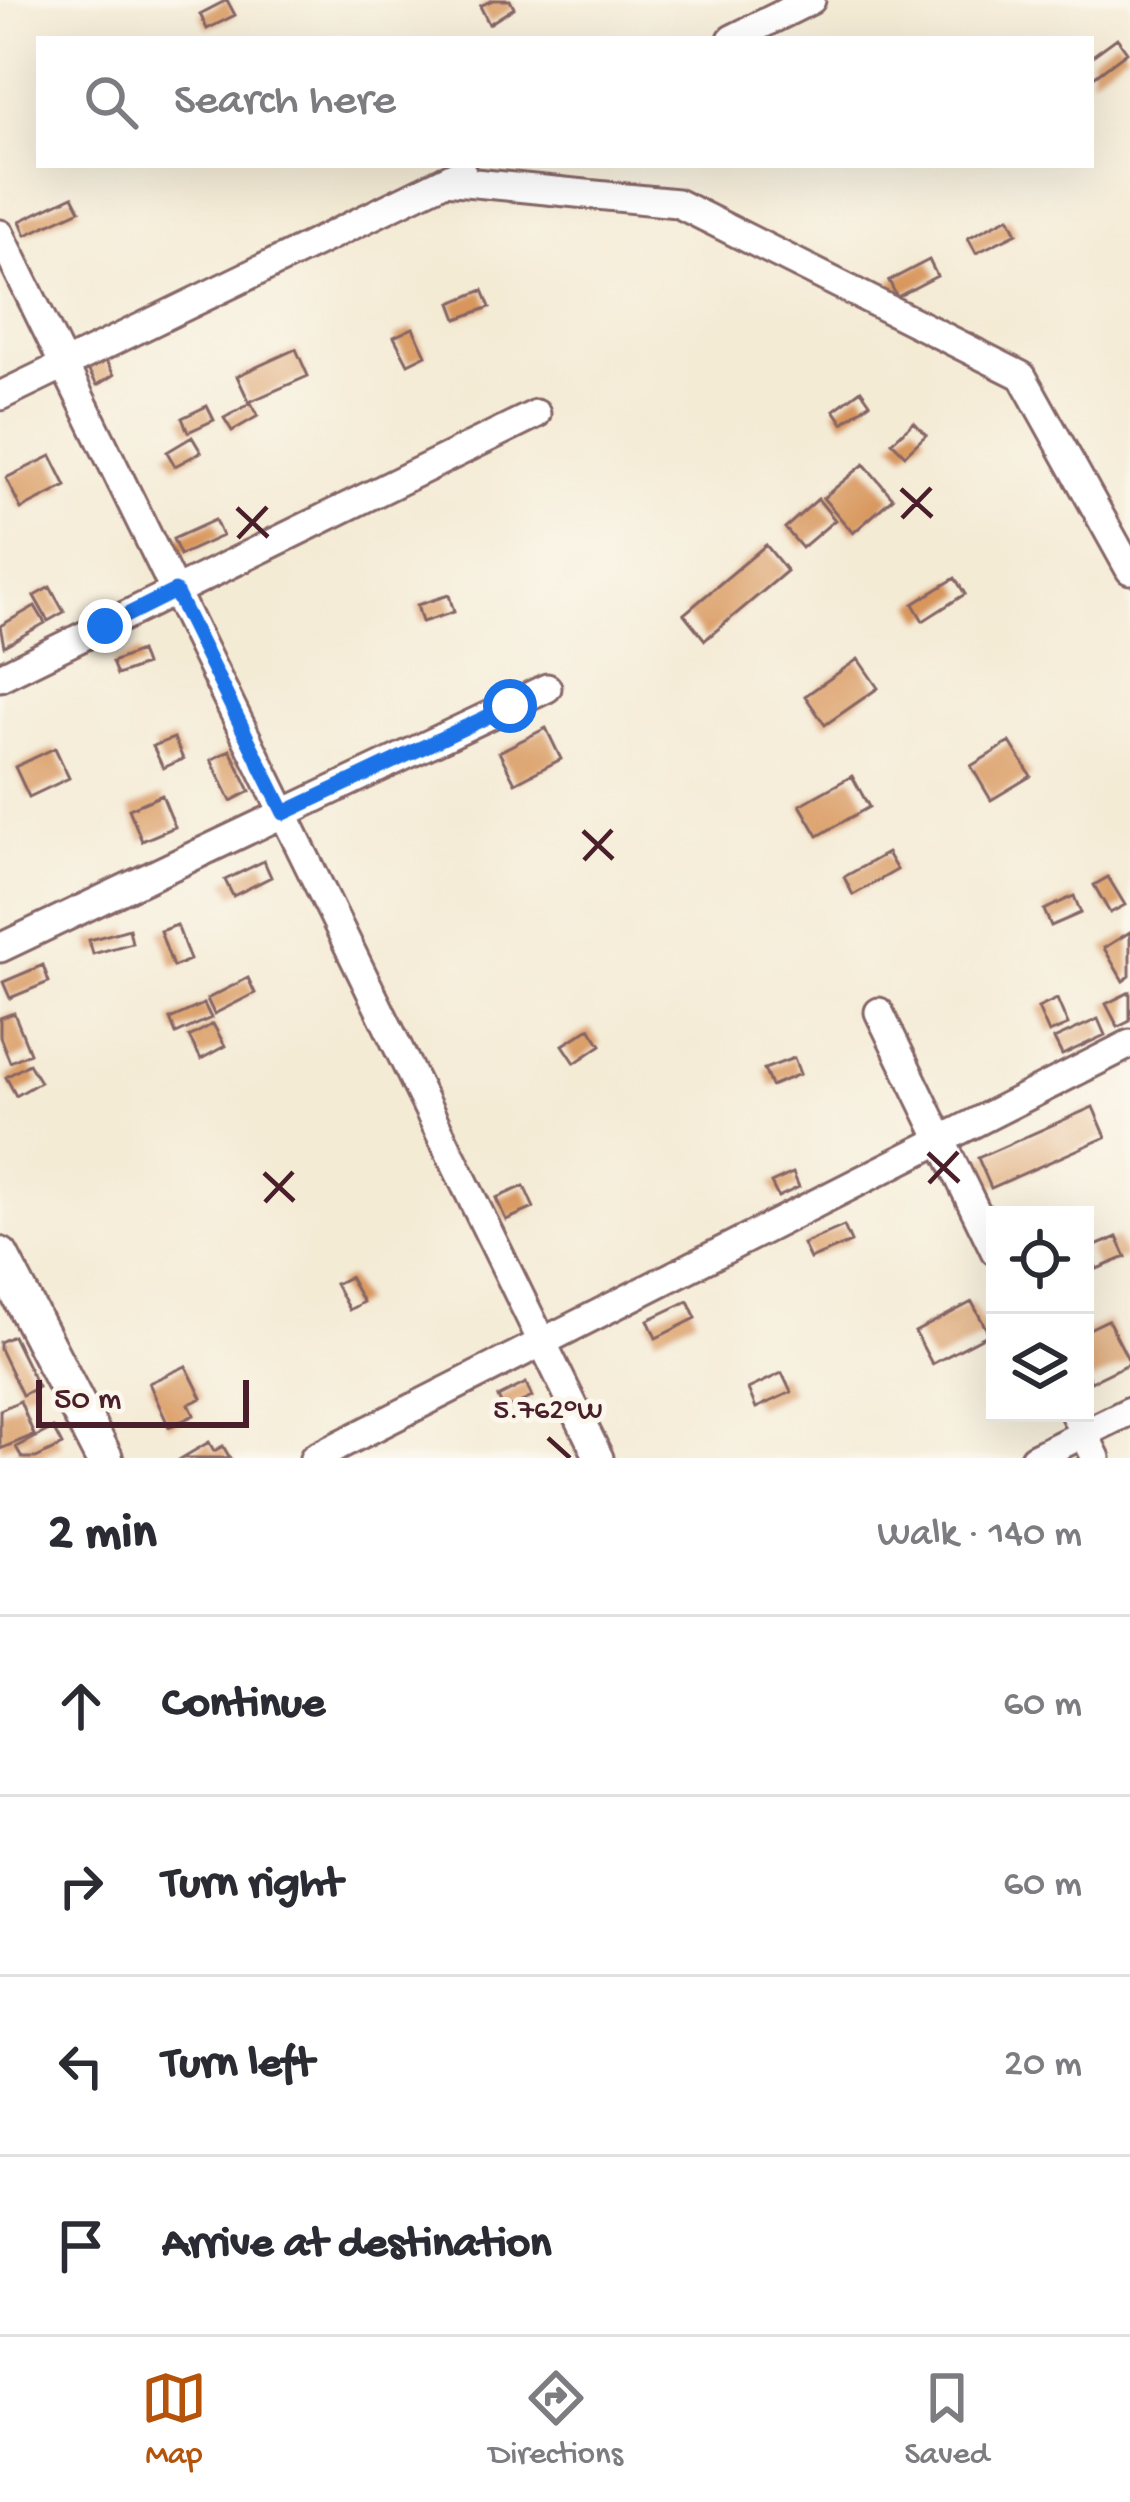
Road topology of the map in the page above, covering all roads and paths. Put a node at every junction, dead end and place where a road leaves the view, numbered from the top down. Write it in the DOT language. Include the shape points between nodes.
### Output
graph roads {
  1 [pos="811,0"];
  2 [pos="738,36"];
  3 [pos="470,168"];
  4 [pos="445,180"];
  5 [pos="0,234"];
  6 [pos="64,364"];
  7 [pos="0,396"];
  8 [pos="536,414"];
  9 [pos="1130,570"];
  10 [pos="175,591"];
  11 [pos="0,677"];
  12 [pos="547,688"];
  13 [pos="284,813"];
  14 [pos="0,947"];
  15 [pos="879,1012"];
  16 [pos="1130,1044"];
  17 [pos="941,1140"];
  18 [pos="986,1232"];
  19 [pos="3,1269"];
  20 [pos="543,1342"];
  21 [pos="1130,1411"];
  22 [pos="1084,1435"];
  23 [pos="104,1458"];
  24 [pos="314,1458"];
  25 [pos="599,1458"];
  26 [pos="1034,1458"];
  1 -- 2 [label="street"];
  3 -- 4 [label="street"];
  4 -- 6 [label="street"];
  4 -- 9 [label="street" via="677,203 1022,376"];
  5 -- 6 [label="street"];
  6 -- 7 [label="street"];
  6 -- 10 [label="street"];
  8 -- 10 [label="street"];
  10 -- 11 [label="street"];
  10 -- 13 [label="street"];
  12 -- 13 [label="street"];
  13 -- 14 [label="street"];
  13 -- 20 [label="street"];
  15 -- 17 [label="street"];
  16 -- 17 [label="street"];
  17 -- 18 [label="street"];
  17 -- 20 [label="street"];
  19 -- 23 [label="street"];
  20 -- 24 [label="street"];
  20 -- 25 [label="street"];
  21 -- 22 [label="street"];
  22 -- 26 [label="street"];
}
